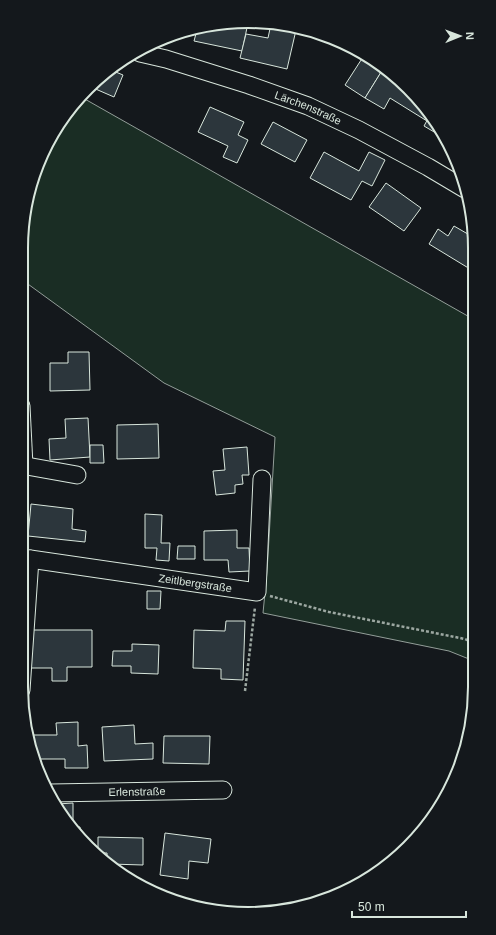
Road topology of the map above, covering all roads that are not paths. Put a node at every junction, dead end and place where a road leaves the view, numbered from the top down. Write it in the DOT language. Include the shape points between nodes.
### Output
graph roads {
  1 [pos="144,54"];
  2 [pos="459,185"];
  3 [pos="28,466"];
  4 [pos="77,475"];
  5 [pos="262,479"];
  6 [pos="28,559"];
  7 [pos="223,790"];
  8 [pos="55,793"];
  1 -- 2 [label="street, Lärchenstraße" via="249,85 308,106 359,130"];
  3 -- 4 [label="street"];
  5 -- 6 [label="street, Zeitlbergstraße" via="257,592"];
  7 -- 8 [label="street, Erlenstraße"];
}
